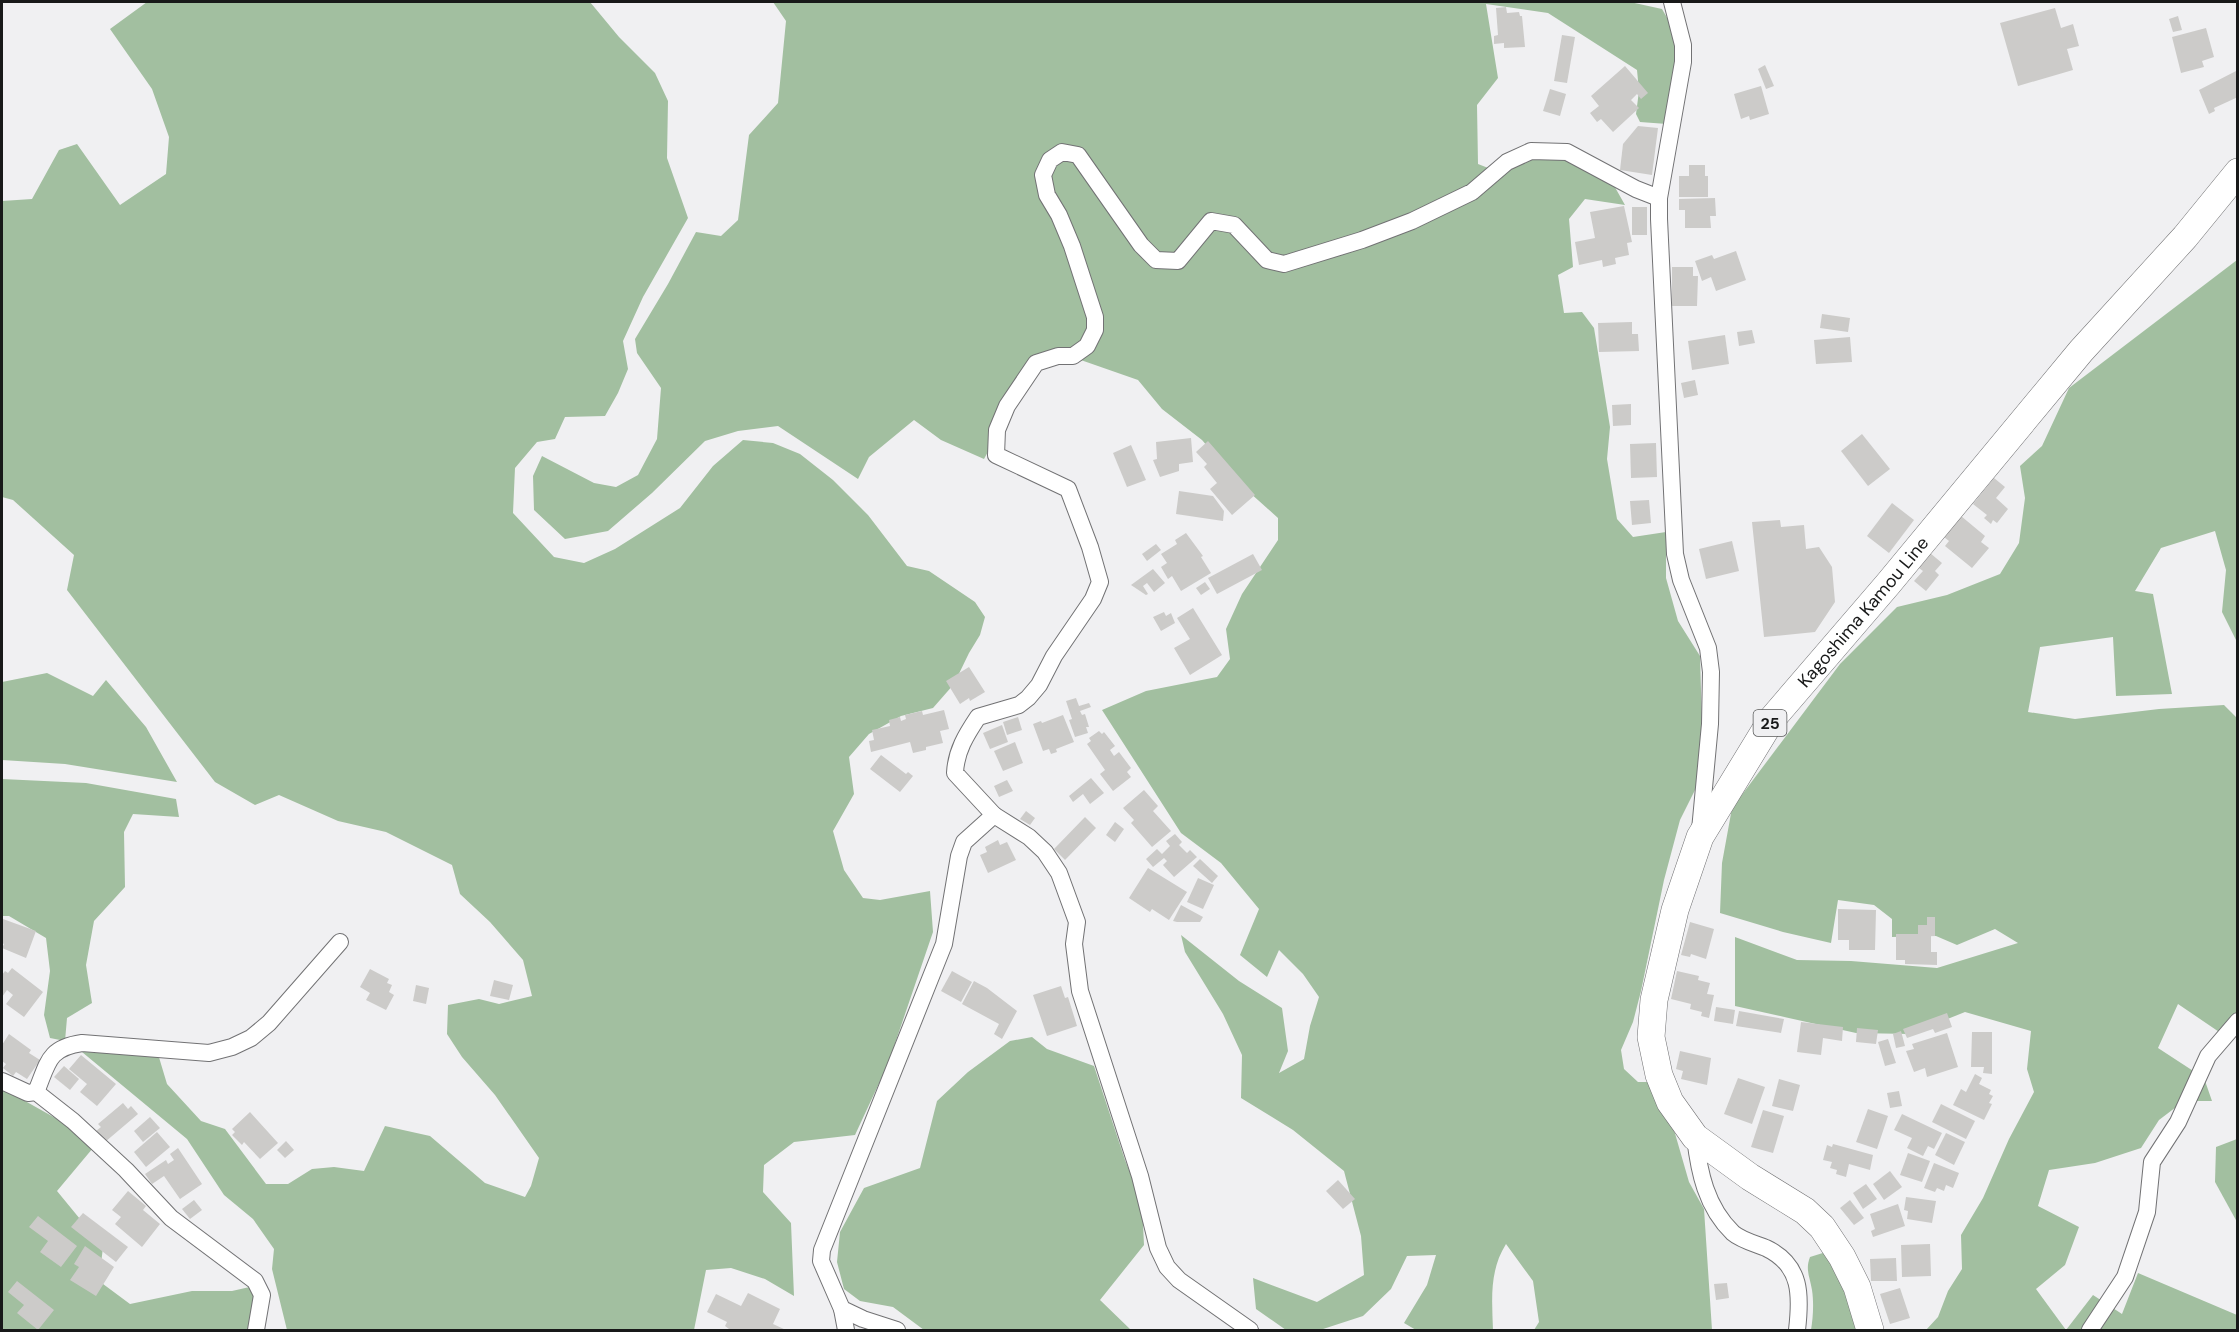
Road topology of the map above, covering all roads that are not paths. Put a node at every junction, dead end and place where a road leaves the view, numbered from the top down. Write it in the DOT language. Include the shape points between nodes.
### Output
graph roads {
  1 [pos="1672,2"];
  2 [pos="2238,172"];
  3 [pos="1659,198"];
  4 [pos="994,815"];
  5 [pos="1700,837"];
  6 [pos="340,942"];
  7 [pos="2238,1021"];
  8 [pos="2,1081"];
  9 [pos="36,1092"];
  10 [pos="1695,1137"];
  11 [pos="842,1309"];
  12 [pos="256,1330"];
  13 [pos="846,1330"];
  14 [pos="897,1330"];
  15 [pos="1250,1330"];
  16 [pos="1797,1330"];
  17 [pos="1870,1330"];
  18 [pos="2090,1330"];
  1 -- 3 [label="street" via="1683,45 1683,62"];
  2 -- 5 [label="main road, Kagoshima Kamou Line / 25" via="2081,351 1772,719"];
  3 -- 4 [label="street" via="1568,152 1531,151 1507,162 1472,192 1412,221 1284,264 1267,260 1234,225 1211,221 1178,261 1156,260 1140,245 1078,155 1062,152 1050,160 1043,175 1047,195 1072,246 1095,317 1095,330 1087,346 1073,356 1036,363 1007,406 997,430 996,455 1068,489 1100,582 1093,599 1028,698 1019,705 978,717 962,742 955,773"];
  3 -- 5 [label="street" via="1675,554 1708,648 1711,672"];
  4 -- 11 [label="street" via="964,842 944,944 822,1250 821,1261"];
  4 -- 15 [label="street" via="1029,837 1059,873 1077,922 1074,944 1080,991 1167,1267 1179,1280"];
  5 -- 10 [label="main road, Kagoshima Kamou Line / 25" via="1664,954 1651,1037 1670,1102"];
  6 -- 9 [label="street" via="269,1023 251,1038 209,1053 65,1045 54,1052"];
  7 -- 18 [label="street" via="2208,1056 2178,1122 2152,1162 2147,1212 2124,1277"];
  8 -- 9 [label="street" via="28,1093"];
  9 -- 12 [label="street" via="126,1170 171,1218 255,1281 262,1295"];
  10 -- 16 [label="street" via="1699,1167 1719,1217 1735,1235 1784,1259 1798,1282"];
  10 -- 17 [label="main road, Kagoshima Kamou Line / 25" via="1806,1211 1822,1227 1857,1287"];
  11 -- 13 [label="street"];
  11 -- 14 [label="street"];
}
